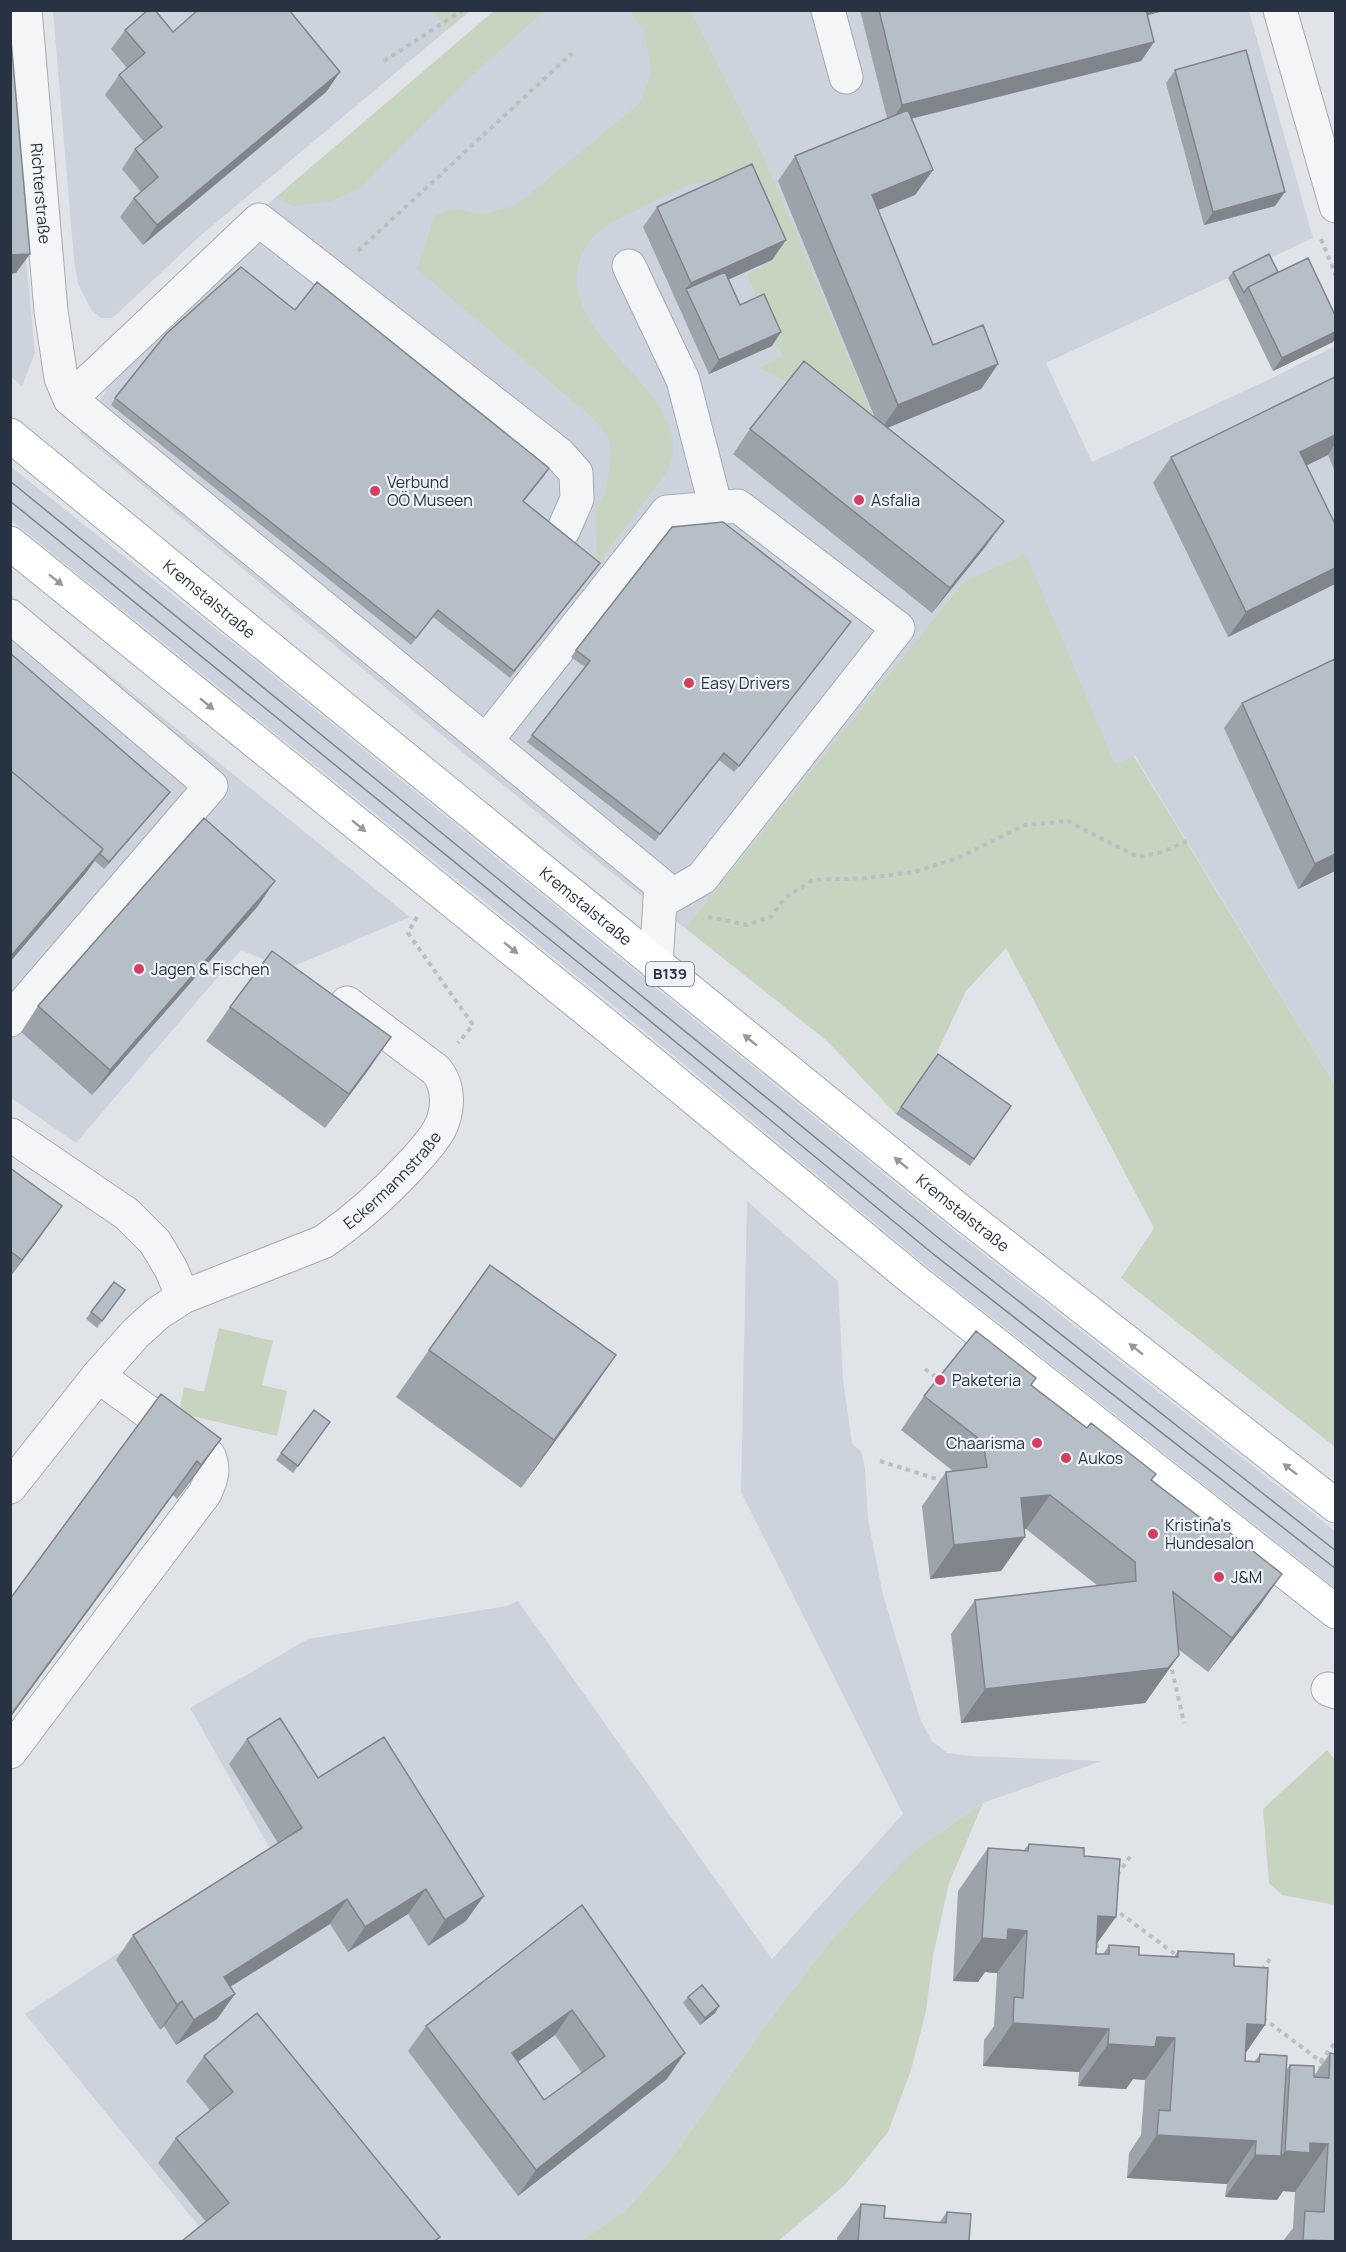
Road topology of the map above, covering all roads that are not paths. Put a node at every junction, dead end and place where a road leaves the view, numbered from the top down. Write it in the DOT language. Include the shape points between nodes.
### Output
graph roads {
  1 [pos="25,10"];
  2 [pos="828,10"];
  3 [pos="1280,10"];
  4 [pos="846,77"];
  5 [pos="1335,206"];
  6 [pos="629,266"];
  7 [pos="66,388"];
  8 [pos="10,435"];
  9 [pos="716,508"];
  10 [pos="563,531"];
  11 [pos="10,543"];
  12 [pos="10,616"];
  13 [pos="486,741"];
  14 [pos="660,902"];
  15 [pos="656,964"];
  16 [pos="347,1003"];
  17 [pos="10,1020"];
  18 [pos="11,1135"];
  19 [pos="183,1297"];
  20 [pos="98,1376"];
  21 [pos="10,1487"];
  22 [pos="1335,1506"];
  23 [pos="1335,1612"];
  24 [pos="10,1752"];
  1 -- 7 [label="street, Richterstraße" via="51,311"];
  2 -- 4 [label="street"];
  3 -- 5 [label="street"];
  6 -- 9 [label="street" via="682,380"];
  7 -- 10 [label="street" via="259,220 559,454 576,473 577,482 577,499"];
  7 -- 13 [label="street"];
  8 -- 15 [label="main road, Kremstalstraße / B139"];
  9 -- 13 [label="street" via="667,513"];
  9 -- 14 [label="street" via="738,506 898,627 702,878"];
  11 -- 23 [label="main road, one-way" via="599,1019 914,1280"];
  12 -- 17 [label="street" via="212,786"];
  13 -- 14 [label="street" via="661,885"];
  14 -- 15 [label="street"];
  22 -- 15 [label="main road, Kremstalstraße / B139, one-way" via="960,1211"];
  16 -- 19 [label="street, Eckermannstraße" via="436,1070 445,1083 447,1097 440,1129 388,1189 323,1242"];
  18 -- 19 [label="street" via="127,1214 155,1242"];
  19 -- 20 [label="street, Eckermannstraße" via="135,1334"];
  20 -- 21 [label="street, Eckermannstraße"];
  20 -- 24 [label="street" via="209,1456 212,1478"];
}
